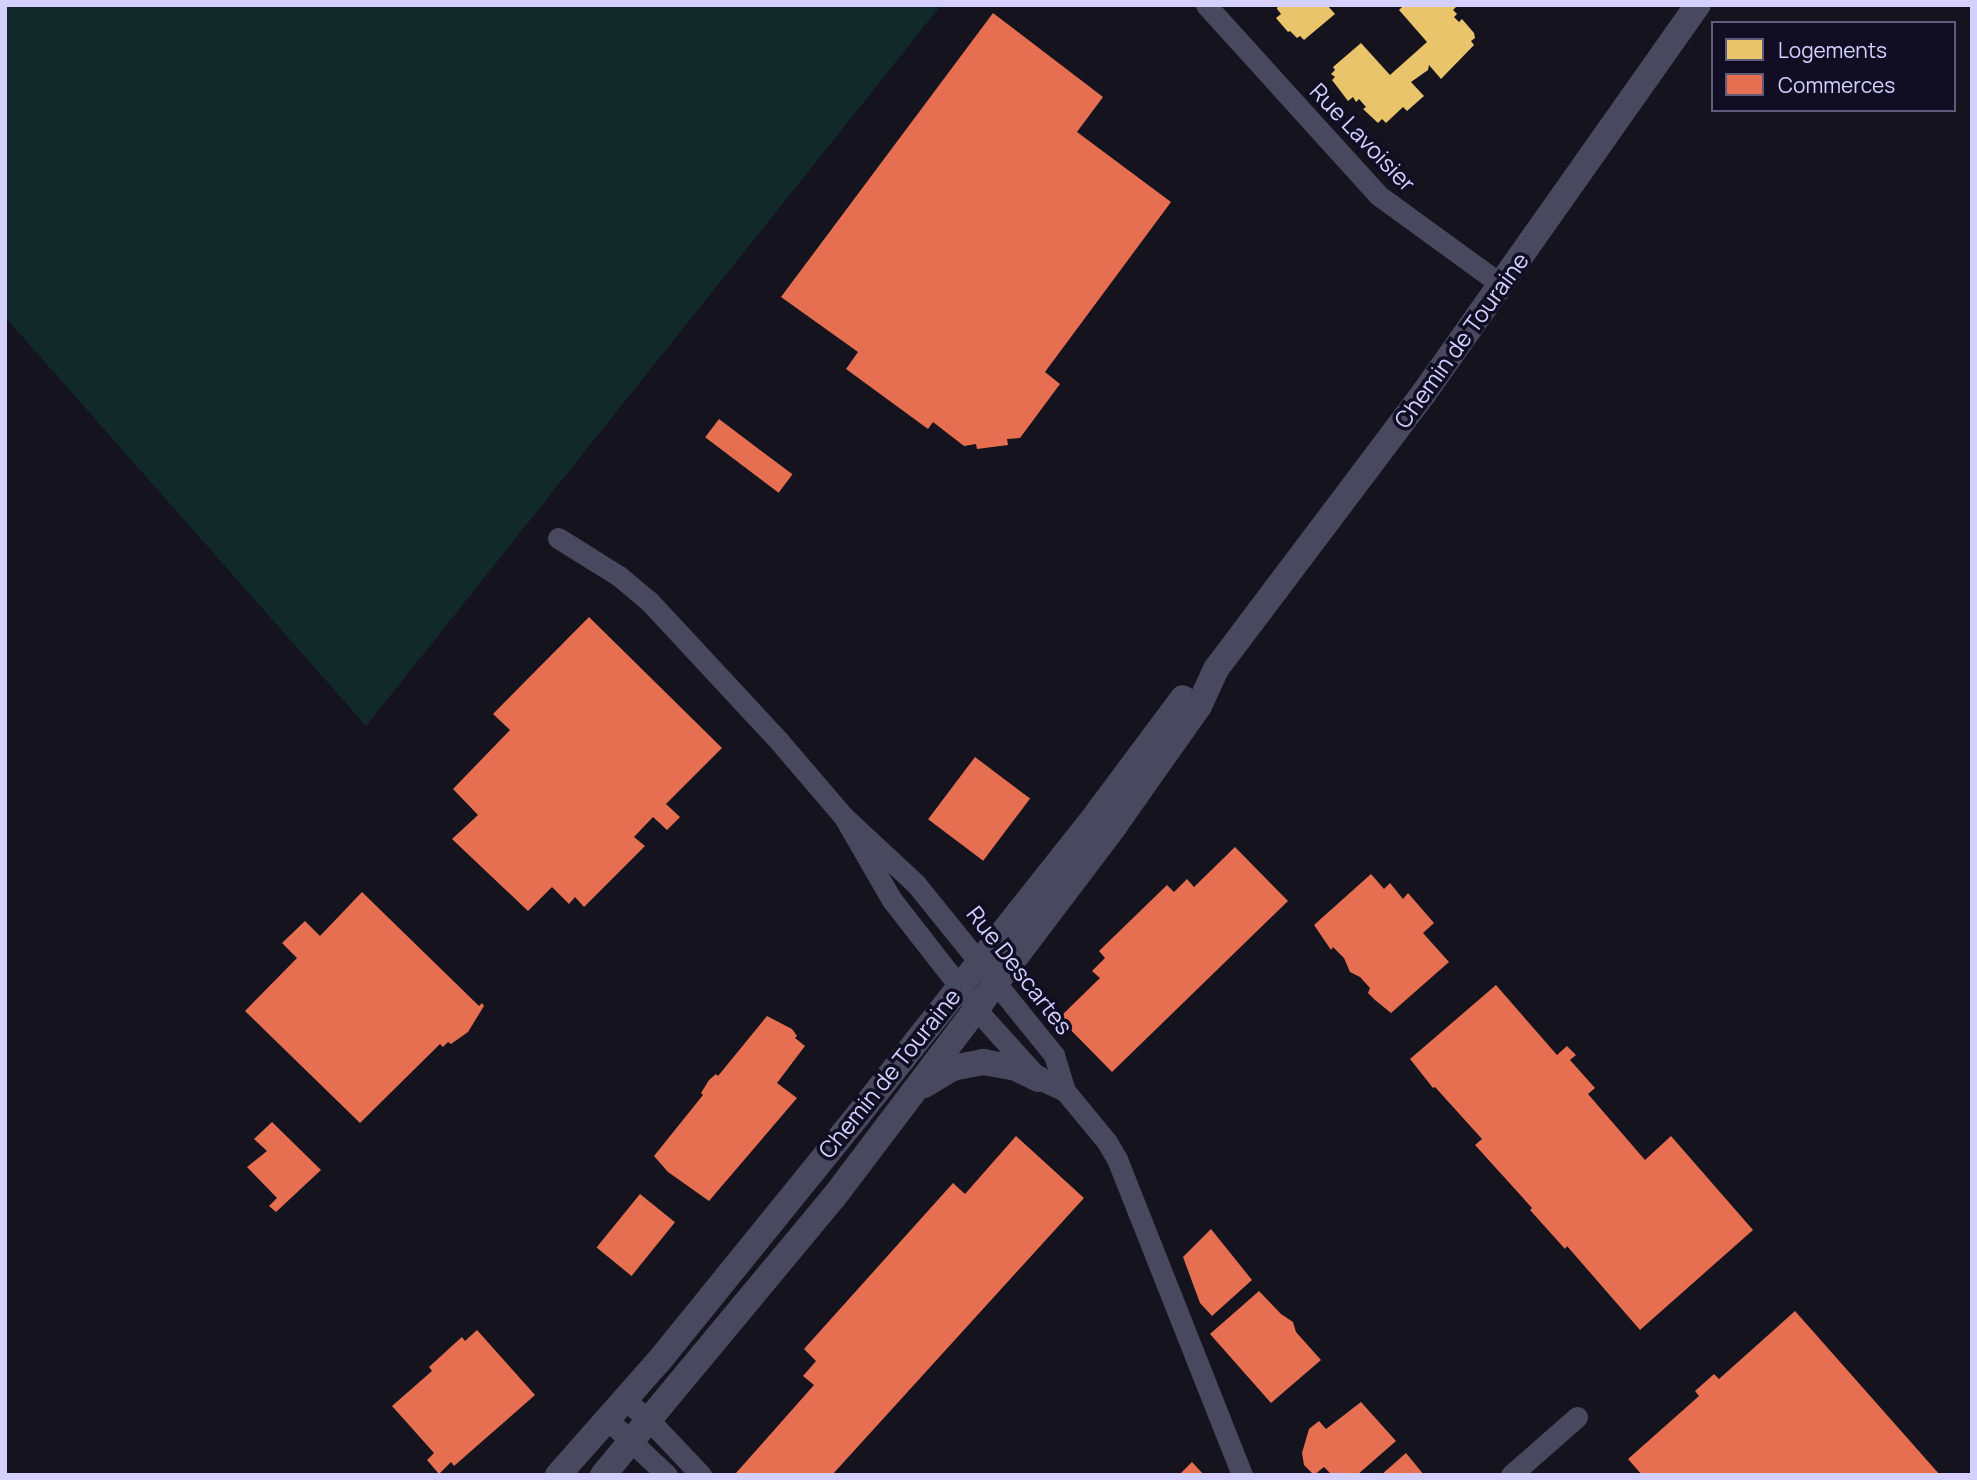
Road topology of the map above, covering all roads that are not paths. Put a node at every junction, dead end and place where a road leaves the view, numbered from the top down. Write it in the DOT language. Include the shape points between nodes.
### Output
graph roads {
  1 [pos="1206,5"];
  2 [pos="1698,5"];
  3 [pos="1502,285"];
  4 [pos="558,538"];
  5 [pos="844,817"];
  6 [pos="986,971"];
  7 [pos="959,985"];
  8 [pos="975,1006"];
  9 [pos="1039,1079"];
  10 [pos="1065,1091"];
  11 [pos="910,1093"];
  12 [pos="616,1409"];
  13 [pos="1577,1417"];
  14 [pos="641,1430"];
  15 [pos="558,1475"];
  16 [pos="603,1475"];
  17 [pos="667,1475"];
  18 [pos="701,1475"];
  19 [pos="1242,1475"];
  20 [pos="1511,1475"];
  1 -- 3 [label="street, Rue Lavoisier" via="1378,195"];
  2 -- 3 [label="street, Chemin de Touraine"];
  3 -- 6 [label="street, Chemin de Touraine" via="1216,669 1199,706 1123,814"];
  4 -- 5 [label="street, Rue Descartes" via="620,576 648,600"];
  5 -- 6 [label="street, Rue Descartes" via="916,884"];
  5 -- 7 [label="street, Rue Descartes" via="892,900"];
  6 -- 7 [label="street, Chemin de Touraine"];
  6 -- 8 [label="street, Chemin de Touraine"];
  6 -- 10 [label="street, Rue Descartes" via="1054,1055"];
  7 -- 8 [label="street, Rue Descartes"];
  7 -- 12 [label="street, Chemin de Touraine"];
  8 -- 9 [label="street, Rue Descartes"];
  8 -- 11 [label="street, Chemin de Touraine"];
  9 -- 10 [label="street, Rue Descartes"];
  9 -- 11 [label="street" via="1005,1065 974,1062 952,1068"];
  10 -- 19 [label="street" via="1099,1130 1116,1159"];
  11 -- 14 [label="street, Chemin de Touraine" via="834,1197"];
  12 -- 14 [label="street"];
  12 -- 15 [label="street, Chemin de Touraine"];
  13 -- 20 [label="street"];
  14 -- 16 [label="street, Chemin de Touraine"];
  14 -- 17 [label="street"];
  14 -- 18 [label="street"];
}
